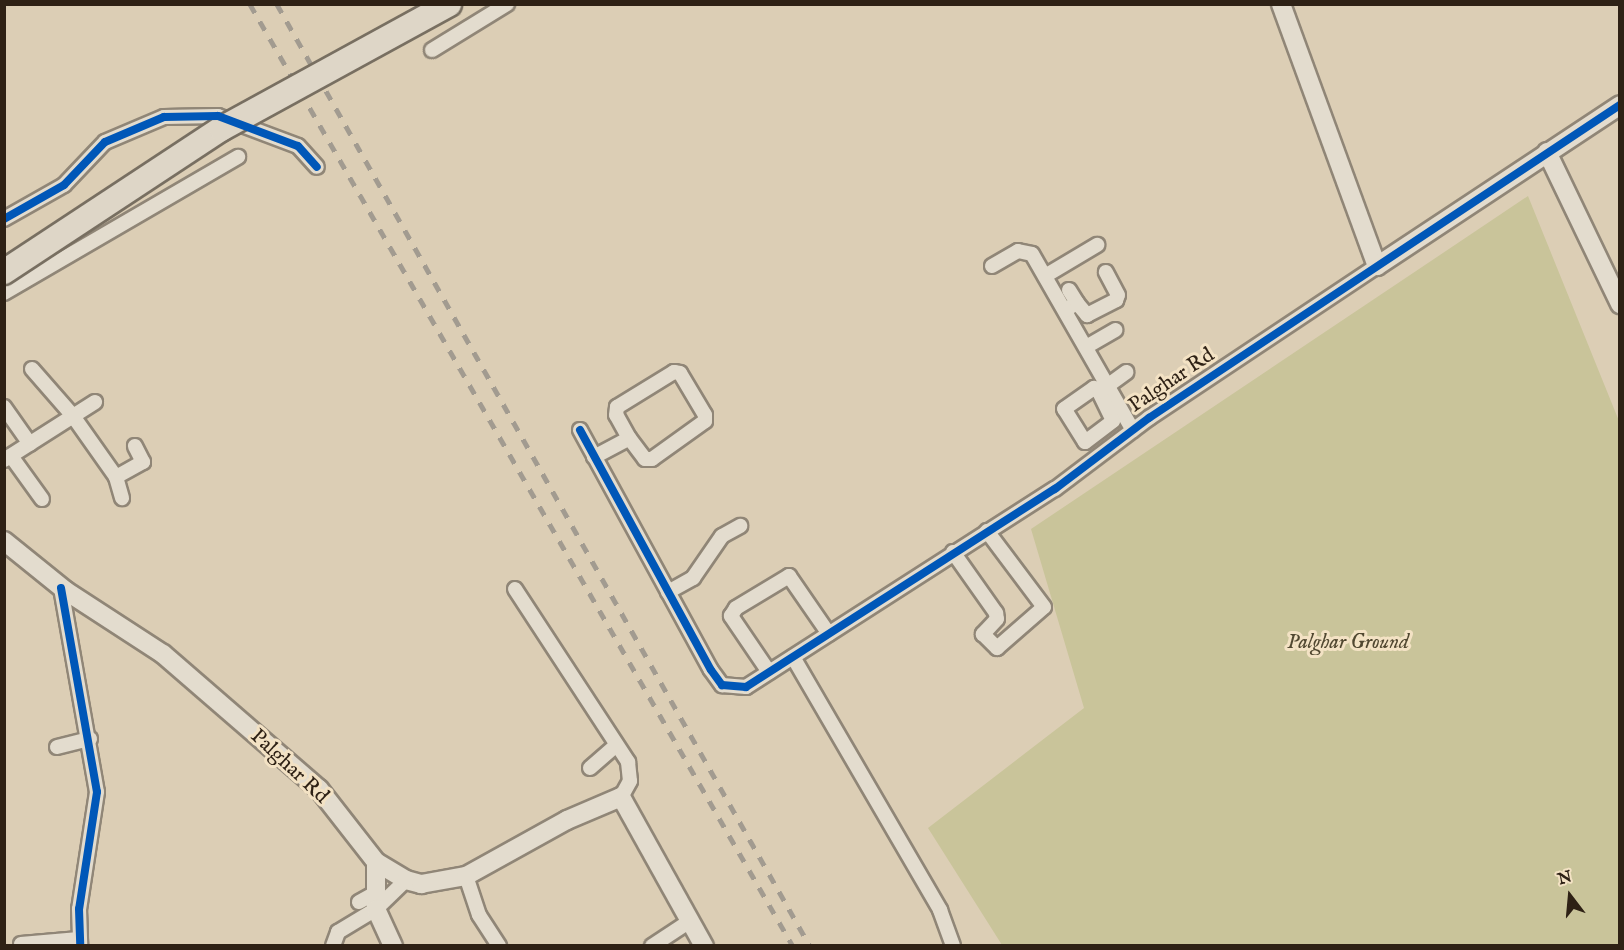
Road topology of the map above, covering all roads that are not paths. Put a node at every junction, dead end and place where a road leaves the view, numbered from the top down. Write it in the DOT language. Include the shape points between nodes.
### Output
graph roads {
  1 [pos="449,4"];
  2 [pos="507,4"];
  3 [pos="1281,4"];
  4 [pos="432,50"];
  5 [pos="1620,105"];
  6 [pos="1547,152"];
  7 [pos="238,157"];
  8 [pos="317,167"];
  9 [pos="4,219"];
  10 [pos="1097,245"];
  11 [pos="992,266"];
  12 [pos="1377,266"];
  13 [pos="4,272"];
  14 [pos="1106,272"];
  15 [pos="1045,276"];
  16 [pos="1069,290"];
  17 [pos="4,293"];
  18 [pos="1620,304"];
  19 [pos="1071,306"];
  20 [pos="1116,330"];
  21 [pos="1086,346"];
  22 [pos="32,369"];
  23 [pos="1127,372"];
  24 [pos="1103,389"];
  25 [pos="95,402"];
  26 [pos="4,407"];
  27 [pos="73,417"];
  28 [pos="580,430"];
  29 [pos="1133,430"];
  30 [pos="629,438"];
  31 [pos="30,444"];
  32 [pos="135,447"];
  33 [pos="594,457"];
  34 [pos="8,458"];
  35 [pos="116,477"];
  36 [pos="122,498"];
  37 [pos="42,499"];
  38 [pos="740,526"];
  39 [pos="987,531"];
  40 [pos="4,541"];
  41 [pos="953,552"];
  42 [pos="62,588"];
  43 [pos="515,589"];
  44 [pos="668,592"];
  45 [pos="829,634"];
  46 [pos="793,657"];
  47 [pos="769,672"];
  48 [pos="90,739"];
  49 [pos="616,745"];
  50 [pos="57,747"];
  51 [pos="590,768"];
  52 [pos="621,797"];
  53 [pos="376,862"];
  54 [pos="466,876"];
  55 [pos="406,880"];
  56 [pos="376,901"];
  57 [pos="359,902"];
  58 [pos="690,921"];
  59 [pos="80,942"];
  60 [pos="21,944"];
  61 [pos="333,945"];
  62 [pos="393,945"];
  63 [pos="499,945"];
  64 [pos="652,945"];
  65 [pos="704,945"];
  66 [pos="953,945"];
  1 -- 13 [label="highway, bridge" via="221,129"];
  2 -- 4 [label="street"];
  3 -- 12 [label="street"];
  5 -- 6 [label="street, Palghar Rd"];
  6 -- 12 [label="street, Palghar Rd"];
  6 -- 18 [label="street"];
  7 -- 17 [label="street"];
  8 -- 9 [label="street" via="298,146 218,116 164,117 105,142 64,185"];
  10 -- 15 [label="street"];
  11 -- 15 [label="street" via="1018,251 1026,251"];
  12 -- 29 [label="street, Palghar Rd"];
  14 -- 19 [label="street" via="1118,294 1116,300 1087,315"];
  15 -- 19 [label="street"];
  16 -- 19 [label="street"];
  19 -- 21 [label="street"];
  20 -- 21 [label="street"];
  21 -- 24 [label="street"];
  22 -- 27 [label="street"];
  23 -- 24 [label="street"];
  24 -- 29 [label="street"];
  25 -- 27 [label="street"];
  26 -- 31 [label="street"];
  27 -- 31 [label="street"];
  27 -- 35 [label="street"];
  28 -- 33 [label="street"];
  29 -- 39 [label="street, Palghar Rd" via="1055,489"];
  30 -- 30 [label="street" via="616,415 617,407 674,372 680,373 705,421 652,459 645,459"];
  30 -- 33 [label="street"];
  31 -- 34 [label="street"];
  32 -- 35 [label="street" via="143,462"];
  33 -- 44 [label="street"];
  34 -- 37 [label="street"];
  35 -- 36 [label="street"];
  38 -- 44 [label="street" via="722,536 693,578"];
  39 -- 41 [label="street, Palghar Rd"];
  39 -- 41 [label="street" via="1044,607 997,648 983,634 997,619 996,613"];
  40 -- 42 [label="street, Palghar Rd"];
  41 -- 45 [label="street, Palghar Rd"];
  42 -- 48 [label="street"];
  42 -- 53 [label="street, Palghar Rd" via="163,654 319,789"];
  43 -- 49 [label="street"];
  44 -- 47 [label="street, Palghar Rd" via="722,685 746,687"];
  45 -- 46 [label="street, Palghar Rd"];
  45 -- 47 [label="street" via="789,576 736,608 731,616"];
  46 -- 47 [label="street, Palghar Rd"];
  46 -- 66 [label="street" via="940,910"];
  48 -- 50 [label="street"];
  48 -- 59 [label="street" via="98,792 78,909"];
  49 -- 51 [label="street"];
  49 -- 52 [label="street" via="631,768 630,781"];
  52 -- 54 [label="street, Palghar Rd" via="567,820"];
  52 -- 58 [label="street"];
  53 -- 55 [label="street, Palghar Rd"];
  53 -- 56 [label="street"];
  54 -- 55 [label="street, Palghar Rd" via="421,884"];
  54 -- 63 [label="street" via="478,915"];
  55 -- 56 [label="street"];
  56 -- 57 [label="street"];
  56 -- 61 [label="street" via="338,932"];
  56 -- 62 [label="street"];
  58 -- 64 [label="street"];
  58 -- 65 [label="street"];
  59 -- 60 [label="street"];
}
